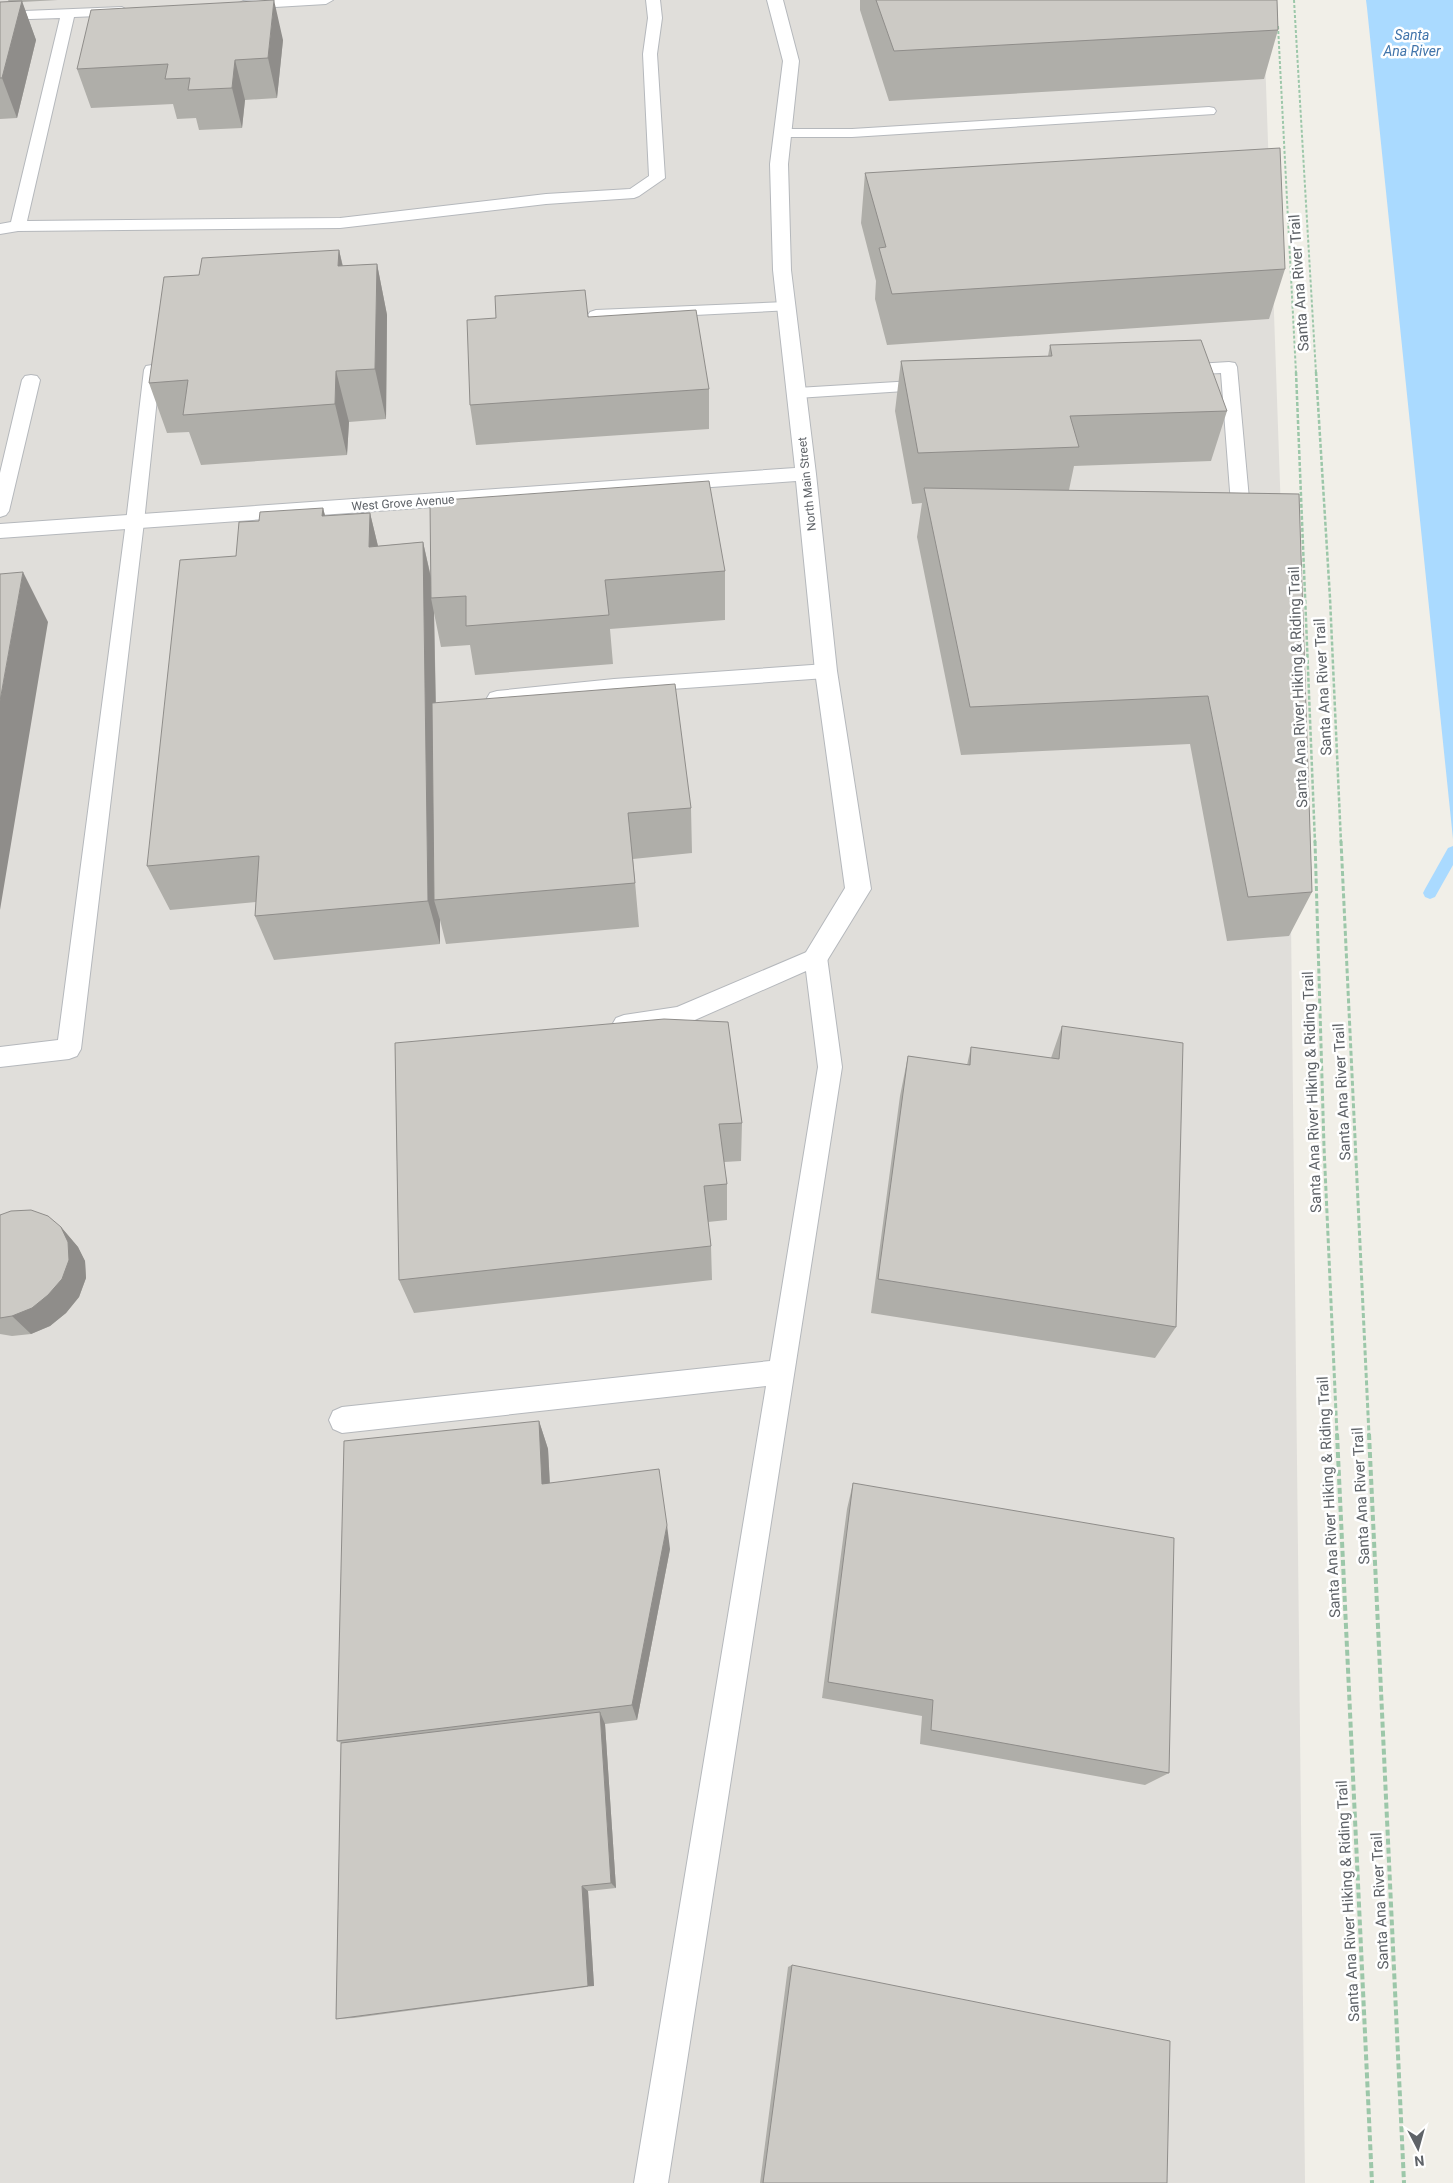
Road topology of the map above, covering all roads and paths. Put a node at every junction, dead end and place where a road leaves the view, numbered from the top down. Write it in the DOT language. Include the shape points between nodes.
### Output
graph roads {
  1 [pos="326,0"];
  2 [pos="653,0"];
  3 [pos="775,0"];
  4 [pos="1294,0"];
  5 [pos="228,6"];
  6 [pos="132,11"];
  7 [pos="68,14"];
  8 [pos="0,16"];
  9 [pos="1278,19"];
  10 [pos="1209,111"];
  11 [pos="782,134"];
  12 [pos="18,226"];
  13 [pos="0,229"];
  14 [pos="786,307"];
  15 [pos="596,316"];
  16 [pos="152,370"];
  17 [pos="1160,371"];
  18 [pos="31,380"];
  19 [pos="944,384"];
  20 [pos="797,393"];
  21 [pos="806,474"];
  22 [pos="0,511"];
  23 [pos="1211,511"];
  24 [pos="135,522"];
  25 [pos="0,531"];
  26 [pos="826,671"];
  27 [pos="497,698"];
  28 [pos="816,958"];
  29 [pos="603,1029"];
  30 [pos="0,1057"];
  31 [pos="782,1372"];
  32 [pos="342,1420"];
  33 [pos="651,2183"];
  34 [pos="1372,2183"];
  35 [pos="1404,2183"];
  1 -- 5 [label="lane"];
  2 -- 12 [label="lane" via="655,18 650,54 657,178 634,193 546,199 340,223"];
  3 -- 11 [label="street, North Main Street" via="791,61"];
  4 -- 35 [label="path, Santa Ana River Trail" via="1330,598"];
  6 -- 7 [label="lane"];
  7 -- 8 [label="lane"];
  7 -- 12 [label="lane"];
  9 -- 34 [label="path, Santa Ana River Hiking & Riding Trail" via="1312,742 1324,1157"];
  10 -- 11 [label="lane" via="852,133"];
  11 -- 14 [label="street, North Main Street" via="779,164"];
  12 -- 13 [label="lane"];
  14 -- 15 [label="lane"];
  14 -- 20 [label="street, North Main Street"];
  16 -- 24 [label="lane"];
  17 -- 23 [label="lane" via="1229,367 1241,510"];
  18 -- 22 [label="lane"];
  19 -- 20 [label="lane"];
  20 -- 21 [label="street, North Main Street"];
  21 -- 24 [label="street, West Grove Avenue"];
  21 -- 26 [label="street, North Main Street"];
  24 -- 25 [label="street, West Grove Avenue"];
  24 -- 30 [label="lane" via="69,1049"];
  26 -- 27 [label="lane"];
  26 -- 28 [label="street, North Main Street" via="858,889"];
  28 -- 29 [label="lane" via="680,1016"];
  28 -- 31 [label="lane" via="830,1067"];
  31 -- 32 [label="lane"];
  31 -- 33 [label="lane"];
}
